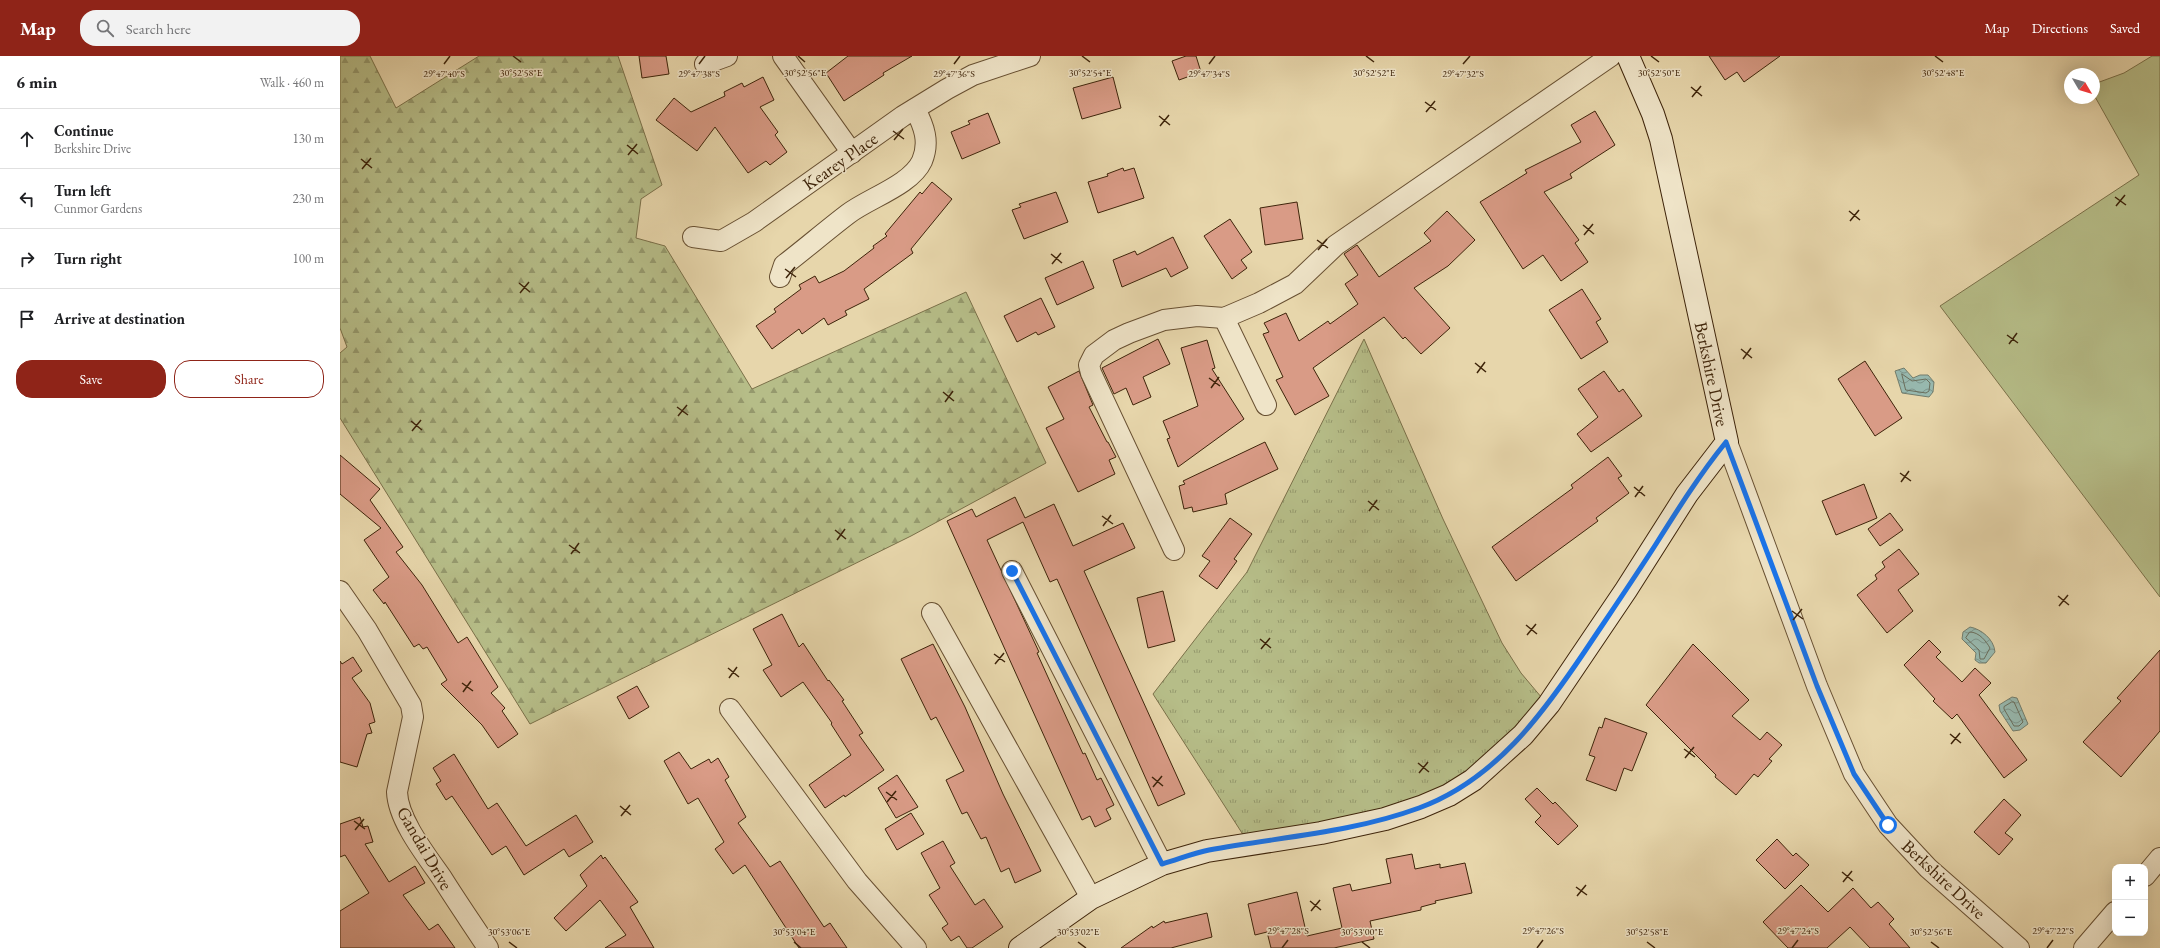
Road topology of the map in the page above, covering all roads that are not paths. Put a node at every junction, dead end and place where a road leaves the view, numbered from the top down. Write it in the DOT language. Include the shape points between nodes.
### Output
graph roads {
  1 [pos="727,56"];
  2 [pos="783,56"];
  3 [pos="1030,56"];
  4 [pos="1611,56"];
  5 [pos="1628,56"];
  6 [pos="705,64"];
  7 [pos="915,109"];
  8 [pos="852,153"];
  9 [pos="693,237"];
  10 [pos="780,277"];
  11 [pos="1224,318"];
  12 [pos="1266,405"];
  13 [pos="1726,442"];
  14 [pos="1174,550"];
  15 [pos="1012,571"];
  16 [pos="340,591"];
  17 [pos="932,613"];
  18 [pos="730,709"];
  19 [pos="2160,858"];
  20 [pos="1162,864"];
  21 [pos="2148,872"];
  22 [pos="1091,898"];
  23 [pos="2112,915"];
  24 [pos="488,948"];
  25 [pos="916,948"];
  26 [pos="1020,948"];
  27 [pos="2019,948"];
  28 [pos="2084,948"];
  1 -- 6 [label="street"];
  2 -- 8 [label="street"];
  3 -- 7 [label="street, Kearey Place" via="973,75"];
  4 -- 11 [label="street" via="1336,245 1295,284"];
  5 -- 13 [label="street, Berkshire Drive" via="1661,139"];
  7 -- 8 [label="street, Kearey Place"];
  7 -- 10 [label="street" via="924,125 927,138 922,161 916,170 849,213 784,265"];
  8 -- 9 [label="street, Kearey Place" via="754,222 721,241"];
  11 -- 12 [label="street"];
  11 -- 14 [label="street" via="1197,316 1164,320 1114,340 1094,356 1090,365 1090,373"];
  13 -- 20 [label="street" via="1687,494 1549,704 1523,735 1473,780 1435,801 1385,819 1321,833 1207,851"];
  13 -- 27 [label="street, Berkshire Drive" via="1814,678 1854,774 1888,825 1928,868"];
  15 -- 20 [label="street"];
  16 -- 24 [label="street, Gandai Drive" via="367,630 410,705 413,717 397,802 421,846"];
  17 -- 22 [label="street"];
  18 -- 25 [label="street" via="858,881"];
  19 -- 21 [label="street"];
  20 -- 22 [label="street"];
  22 -- 26 [label="street"];
  23 -- 28 [label="street"];
}
